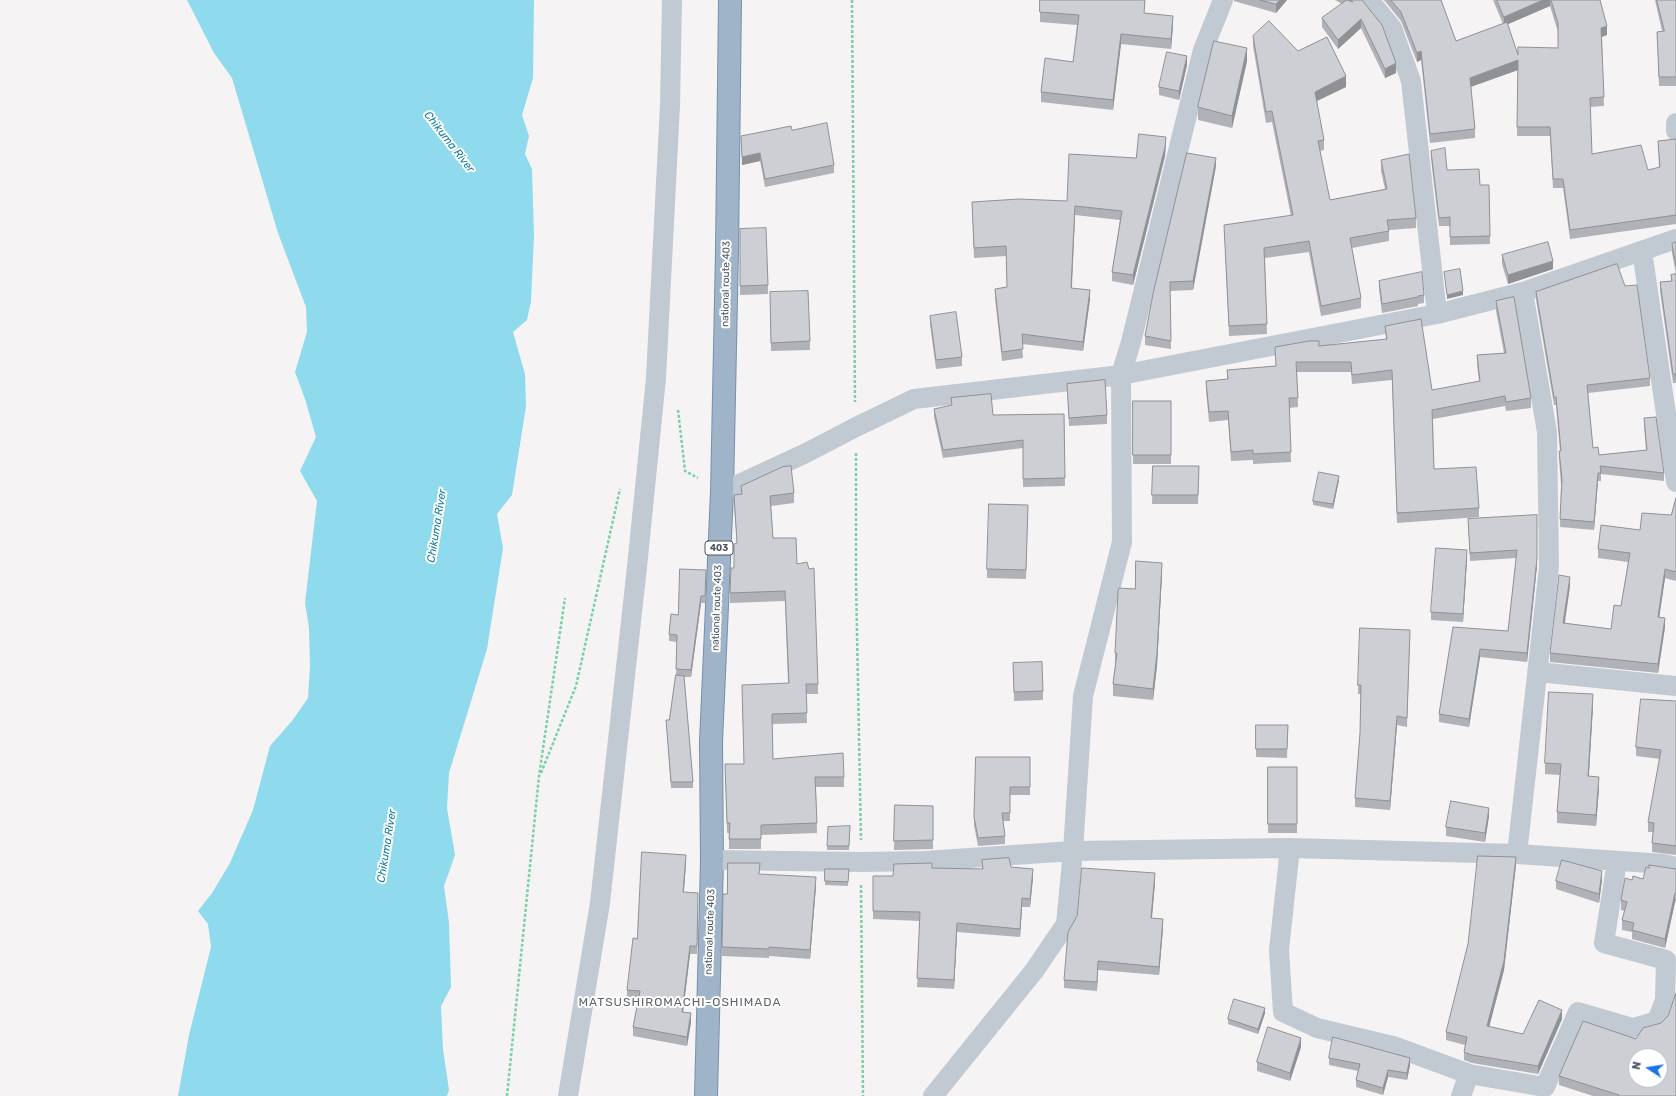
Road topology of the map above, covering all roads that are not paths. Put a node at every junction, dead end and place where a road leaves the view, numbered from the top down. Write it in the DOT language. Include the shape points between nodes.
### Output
graph roads {
  1 [pos="672,0"];
  2 [pos="730,0"];
  3 [pos="1223,0"];
  4 [pos="1369,0"];
  5 [pos="1676,123"];
  6 [pos="1676,131"];
  7 [pos="1676,239"];
  8 [pos="1642,251"];
  9 [pos="1523,292"];
  10 [pos="1437,314"];
  11 [pos="1121,375"];
  12 [pos="1670,401"];
  13 [pos="1676,482"];
  14 [pos="722,492"];
  15 [pos="1538,672"];
  16 [pos="1676,686"];
  17 [pos="1290,848"];
  18 [pos="1073,851"];
  19 [pos="1517,854"];
  20 [pos="712,860"];
  21 [pos="1617,861"];
  22 [pos="1676,867"];
  23 [pos="1670,1008"];
  24 [pos="1469,1074"];
  25 [pos="568,1096"];
  26 [pos="706,1096"];
  27 [pos="932,1096"];
  28 [pos="1461,1096"];
  1 -- 25 [label="street" via="670,105 656,378 638,567 600,903"];
  2 -- 14 [label="highway, national route 403 / 403"];
  3 -- 11 [label="street" via="1203,50"];
  4 -- 10 [label="street" via="1392,28 1411,81"];
  5 -- 6 [label="street"];
  7 -- 8 [label="street"];
  8 -- 9 [label="street"];
  8 -- 12 [label="street"];
  9 -- 10 [label="street"];
  9 -- 15 [label="street" via="1547,432 1549,567"];
  10 -- 11 [label="street"];
  11 -- 14 [label="street" via="914,399 806,454"];
  11 -- 18 [label="street" via="1122,542 1083,696"];
  12 -- 13 [label="street"];
  14 -- 20 [label="highway, national route 403 / 403" via="711,742"];
  15 -- 16 [label="street"];
  15 -- 19 [label="street"];
  17 -- 18 [label="street"];
  17 -- 19 [label="street"];
  17 -- 24 [label="street" via="1278,950 1283,1012 1317,1028 1393,1046"];
  18 -- 20 [label="street" via="925,861"];
  18 -- 27 [label="street" via="1066,924 1034,971"];
  19 -- 21 [label="street"];
  20 -- 26 [label="highway, national route 403 / 403"];
  21 -- 22 [label="street"];
  21 -- 23 [label="street" via="1604,943 1666,960 1665,1000"];
  23 -- 24 [label="street" via="1657,1021 1633,1028 1578,1012 1545,1087"];
  24 -- 28 [label="street"];
}
